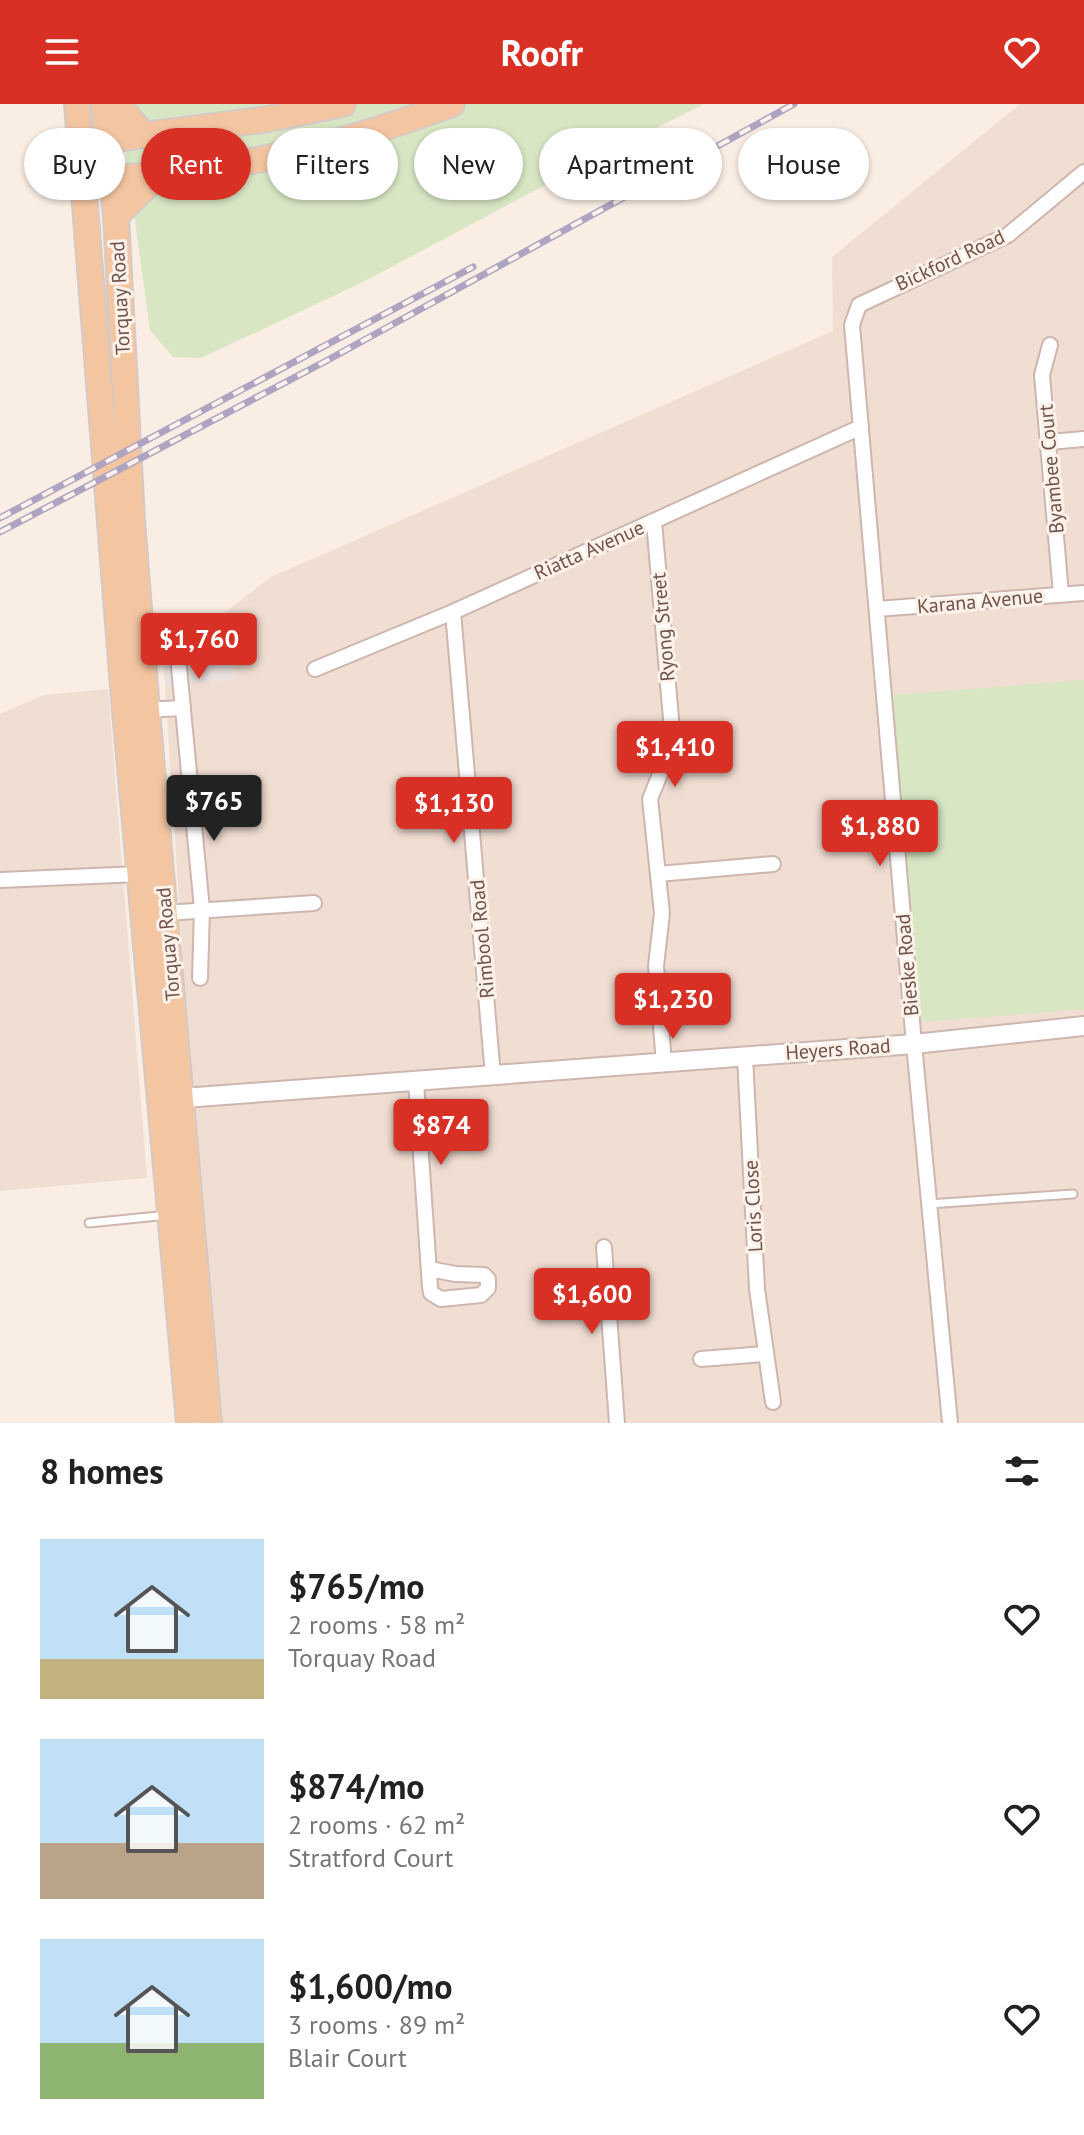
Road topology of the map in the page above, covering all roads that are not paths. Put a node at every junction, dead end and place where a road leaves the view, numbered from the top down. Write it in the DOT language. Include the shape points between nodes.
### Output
graph roads {
  1 [pos="77,104"];
  2 [pos="104,104"];
  3 [pos="117,104"];
  4 [pos="343,104"];
  5 [pos="452,104"];
  6 [pos="79,128"];
  7 [pos="106,128"];
  8 [pos="200,128"];
  9 [pos="141,132"];
  10 [pos="251,160"];
  11 [pos="1084,172"];
  12 [pos="141,192"];
  13 [pos="87,200"];
  14 [pos="114,200"];
  15 [pos="116,216"];
  16 [pos="854,315"];
  17 [pos="1050,345"];
  18 [pos="861,427"];
  19 [pos="1084,439"];
  20 [pos="1049,442"];
  21 [pos="654,521"];
  22 [pos="1084,593"];
  23 [pos="1061,594"];
  24 [pos="877,609"];
  25 [pos="453,612"];
  26 [pos="178,657"];
  27 [pos="315,669"];
  28 [pos="183,708"];
  29 [pos="136,711"];
  30 [pos="773,864"];
  31 [pos="140,874"];
  32 [pos="658,874"];
  33 [pos="0,880"];
  34 [pos="314,903"];
  35 [pos="202,909"];
  36 [pos="165,913"];
  37 [pos="200,978"];
  38 [pos="1084,1026"];
  39 [pos="914,1044"];
  40 [pos="745,1057"];
  41 [pos="664,1063"];
  42 [pos="493,1076"];
  43 [pos="416,1082"];
  44 [pos="170,1099"];
  45 [pos="1073,1194"];
  46 [pos="929,1204"];
  47 [pos="170,1215"];
  48 [pos="89,1223"];
  49 [pos="604,1247"];
  50 [pos="429,1269"];
  51 [pos="765,1354"];
  52 [pos="701,1359"];
  53 [pos="773,1402"];
  54 [pos="189,1423"];
  55 [pos="209,1423"];
  56 [pos="617,1423"];
  57 [pos="950,1423"];
  1 -- 6 [label="main road, Torquay Road"];
  2 -- 7 [label="main road, Torquay Road"];
  3 -- 9 [label="main road"];
  4 -- 8 [label="main road"];
  5 -- 10 [label="main road" via="328,145"];
  11 -- 16 [label="street, Bickford Road" via="1008,235 871,297"];
  12 -- 15 [label="main road"];
  13 -- 29 [label="main road, Torquay Road"];
  14 -- 15 [label="main road, Torquay Road"];
  15 -- 29 [label="main road, Torquay Road"];
  16 -- 18 [label="street, Bieske Road"];
  17 -- 20 [label="street, Byambee Court" via="1042,375"];
  18 -- 21 [label="street, Riatta Avenue"];
  18 -- 24 [label="street, Bieske Road"];
  19 -- 20 [label="street"];
  20 -- 23 [label="street, Byambee Court"];
  21 -- 25 [label="street, Riatta Avenue"];
  21 -- 32 [label="street, Ryong Street" via="673,742 650,799"];
  22 -- 23 [label="street, Karana Avenue"];
  23 -- 24 [label="street, Karana Avenue"];
  24 -- 39 [label="street, Bieske Road"];
  25 -- 27 [label="street, Riatta Avenue"];
  25 -- 42 [label="street, Rimbool Road"];
  26 -- 28 [label="street, Torquay Road"];
  28 -- 29 [label="street"];
  28 -- 35 [label="street, Torquay Road"];
  29 -- 31 [label="main road, Torquay Road"];
  29 -- 36 [label="main road, Torquay Road"];
  30 -- 32 [label="street"];
  31 -- 33 [label="street"];
  31 -- 44 [label="main road, Torquay Road"];
  32 -- 41 [label="street, Ryong Street" via="662,913 656,966"];
  34 -- 35 [label="street"];
  35 -- 36 [label="street"];
  35 -- 37 [label="street, Torquay Road"];
  36 -- 44 [label="main road, Torquay Road"];
  38 -- 39 [label="street, Heyers Road"];
  39 -- 40 [label="street, Heyers Road"];
  39 -- 46 [label="street, Bieske Road"];
  40 -- 41 [label="street, Heyers Road"];
  40 -- 51 [label="street, Loris Close"];
  41 -- 42 [label="street, Heyers Road"];
  42 -- 43 [label="street, Heyers Road"];
  43 -- 44 [label="street, Heyers Road"];
  43 -- 50 [label="street"];
  44 -- 47 [label="main road, Torquay Road"];
  44 -- 55 [label="main road, Torquay Road"];
  45 -- 46 [label="lane"];
  46 -- 57 [label="street, Bieske Road"];
  47 -- 48 [label="lane"];
  47 -- 54 [label="main road, Torquay Road"];
  49 -- 56 [label="street"];
  51 -- 52 [label="street"];
  51 -- 53 [label="street, Loris Close"];
}
